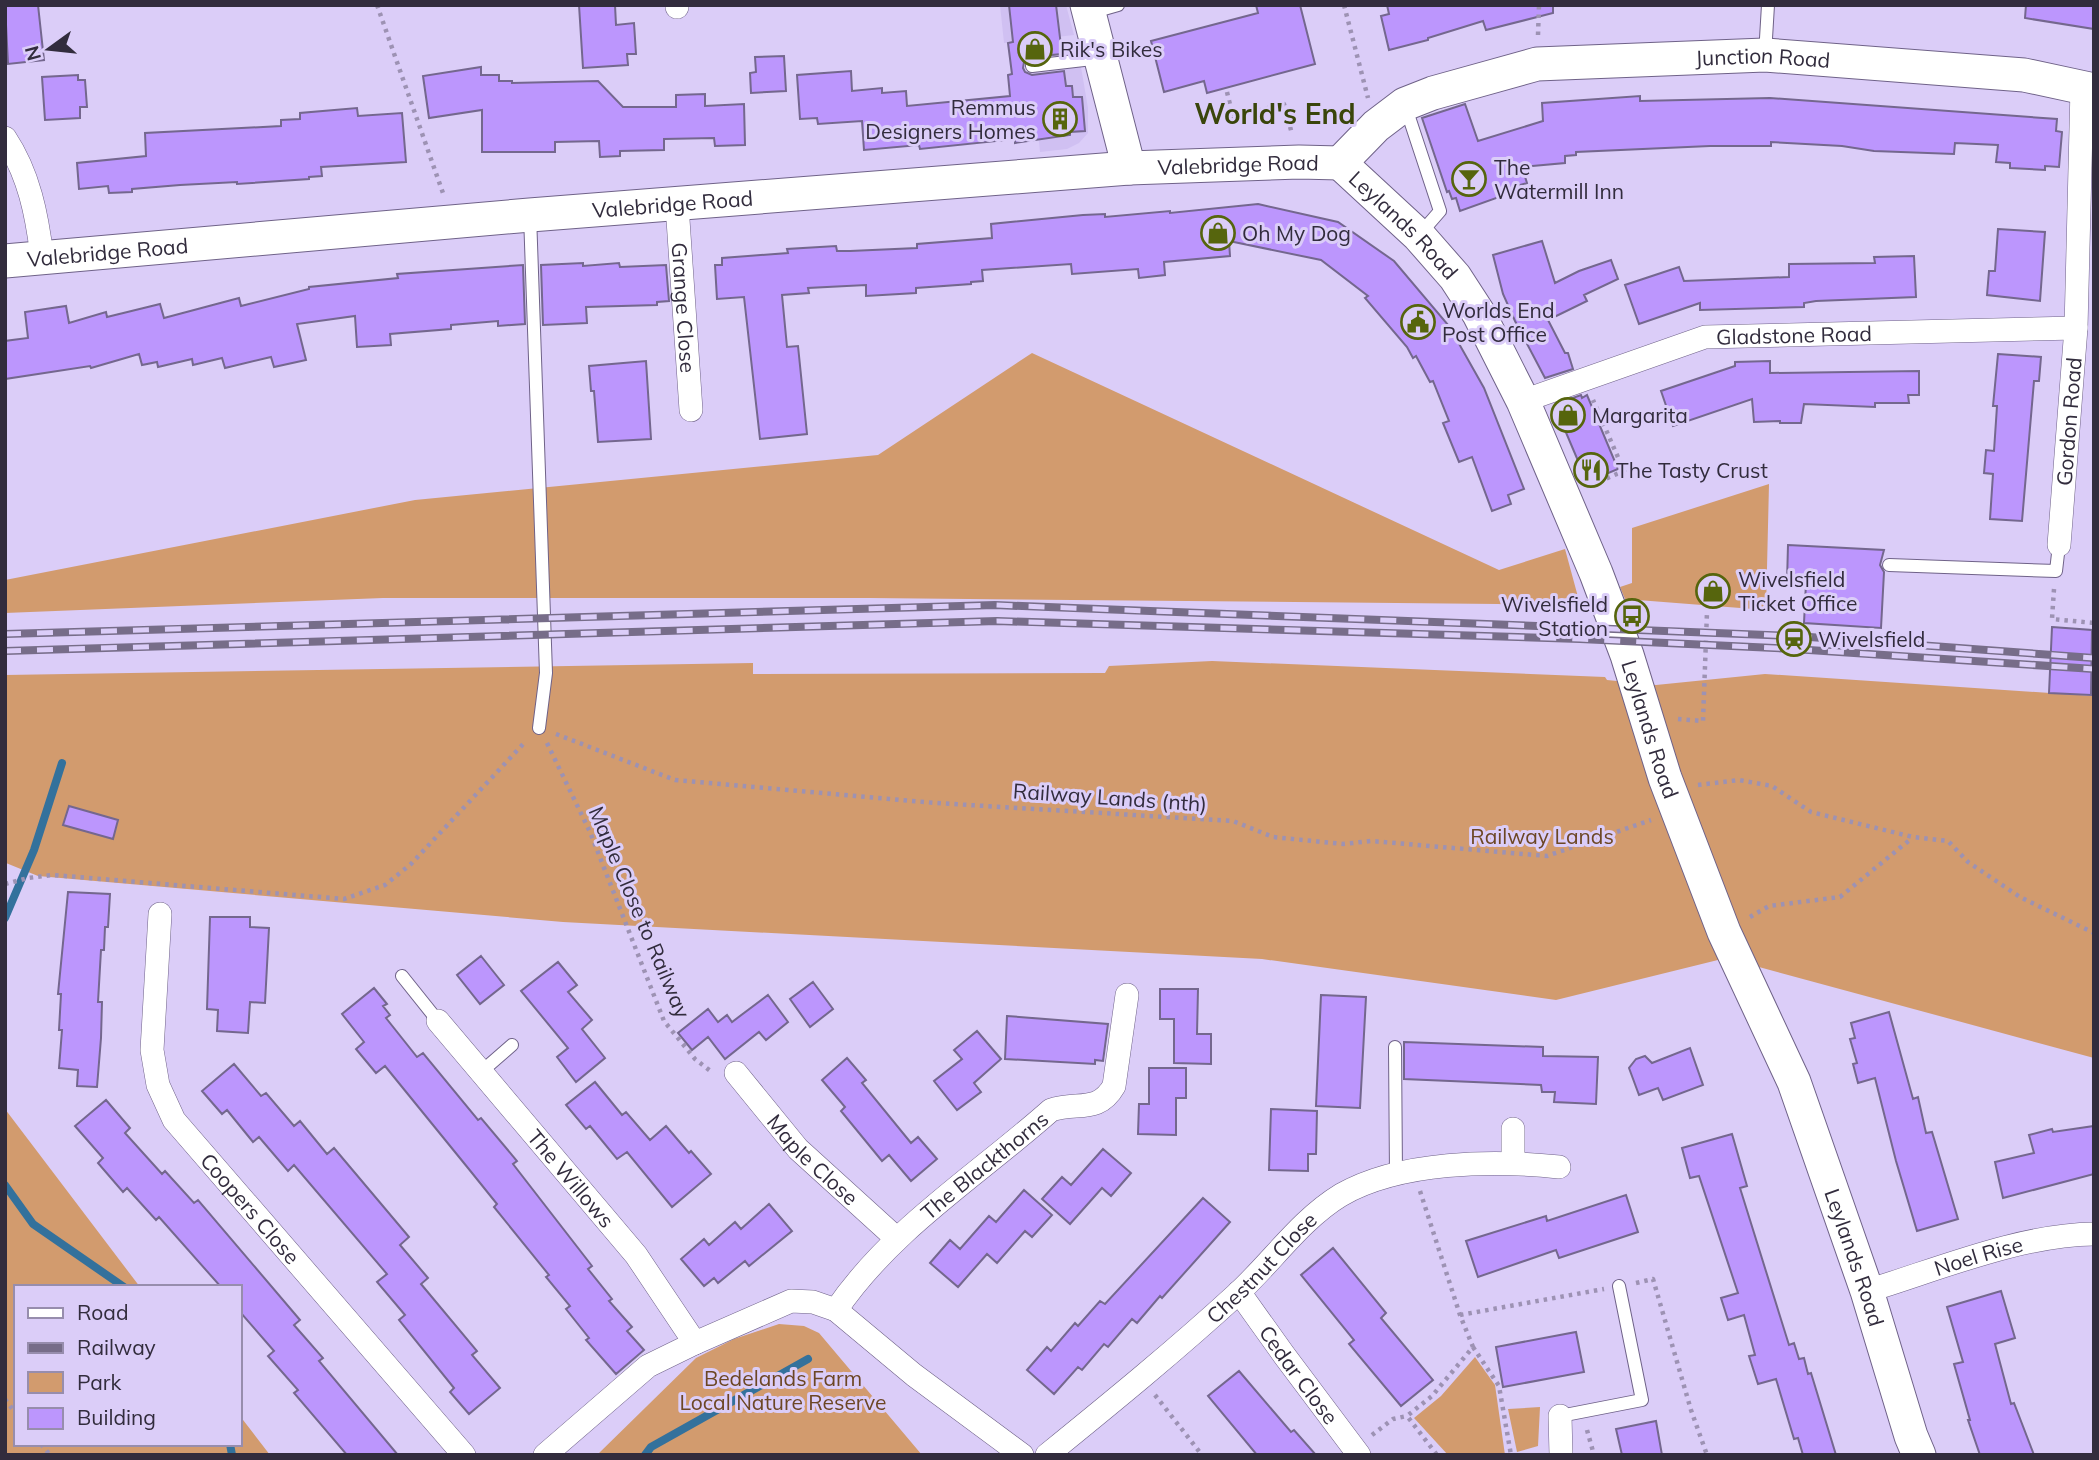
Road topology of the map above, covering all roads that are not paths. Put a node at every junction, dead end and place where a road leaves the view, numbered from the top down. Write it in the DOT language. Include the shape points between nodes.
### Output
graph roads {
  1 [pos="1768,5"];
  2 [pos="1098,8"];
  3 [pos="1765,44"];
  4 [pos="1101,58"];
  5 [pos="1032,66"];
  6 [pos="2088,89"];
  7 [pos="1419,99"];
  8 [pos="5,138"];
  9 [pos="1340,163"];
  10 [pos="1129,168"];
  11 [pos="677,205"];
  12 [pos="530,215"];
  13 [pos="1419,236"];
  14 [pos="42,257"];
  15 [pos="5,261"];
  16 [pos="2076,328"];
  17 [pos="1523,401"];
  18 [pos="691,410"];
  19 [pos="2059,545"];
  20 [pos="1889,565"];
  21 [pos="539,728"];
  22 [pos="160,914"];
  23 [pos="402,976"];
  24 [pos="1127,995"];
  25 [pos="438,1021"];
  26 [pos="512,1045"];
  27 [pos="1395,1047"];
  28 [pos="481,1072"];
  29 [pos="736,1073"];
  30 [pos="1513,1129"];
  31 [pos="1513,1162"];
  32 [pos="1559,1167"];
  33 [pos="1405,1172"];
  34 [pos="2094,1234"];
  35 [pos="896,1238"];
  36 [pos="1619,1286"];
  37 [pos="1867,1291"];
  38 [pos="1240,1292"];
  39 [pos="836,1310"];
  40 [pos="695,1343"];
  41 [pos="1571,1414"];
  42 [pos="1357,1452"];
  43 [pos="464,1455"];
  44 [pos="545,1455"];
  45 [pos="1022,1455"];
  46 [pos="1047,1455"];
  47 [pos="1561,1455"];
  48 [pos="1919,1455"];
  1 -- 3 [label="lane"];
  2 -- 4 [label="street"];
  3 -- 6 [label="street, Junction Road" via="2024,75"];
  3 -- 7 [label="street, Junction Road" via="1537,64"];
  4 -- 5 [label="lane"];
  4 -- 10 [label="street"];
  6 -- 16 [label="street, Gordon Road"];
  7 -- 9 [label="street, Leylands Road" via="1391,112"];
  7 -- 13 [label="lane" via="1440,211"];
  8 -- 14 [label="street" via="28,183"];
  9 -- 10 [label="street, Valebridge Road"];
  9 -- 13 [label="street, Leylands Road"];
  10 -- 11 [label="street, Valebridge Road"];
  11 -- 12 [label="street, Valebridge Road"];
  11 -- 18 [label="street, Grange Close"];
  12 -- 14 [label="street, Valebridge Road"];
  12 -- 21 [label="lane" via="546,673"];
  13 -- 17 [label="street, Leylands Road" via="1455,277 1479,314"];
  14 -- 15 [label="street, Valebridge Road"];
  16 -- 17 [label="street, Gladstone Road" via="1705,337"];
  16 -- 19 [label="street, Gordon Road"];
  17 -- 37 [label="street, Leylands Road" via="1596,573 1724,932 1794,1082"];
  19 -- 20 [label="lane" via="2056,571"];
  22 -- 43 [label="street, Coopers Close" via="152,1049 158,1085 174,1120"];
  23 -- 25 [label="lane"];
  24 -- 35 [label="street, The Blackthorns" via="1109,1096 1092,1105 1051,1110"];
  25 -- 28 [label="street, The Willows"];
  26 -- 28 [label="lane"];
  27 -- 33 [label="lane"];
  28 -- 40 [label="street, The Willows" via="636,1255"];
  29 -- 35 [label="street, Maple Close" via="798,1149"];
  30 -- 31 [label="street"];
  31 -- 32 [label="street, Chestnut Close"];
  31 -- 33 [label="street, Chestnut Close"];
  33 -- 38 [label="street, Chestnut Close" via="1341,1196 1302,1226"];
  34 -- 37 [label="street, Noel Rise" via="2065,1234"];
  35 -- 39 [label="street, The Blackthorns"];
  36 -- 41 [label="lane" via="1642,1399"];
  37 -- 48 [label="street, Leylands Road"];
  38 -- 42 [label="street, Cedar Close"];
  38 -- 46 [label="street, Chestnut Close"];
  39 -- 40 [label="street" via="791,1301"];
  39 -- 45 [label="street"];
  40 -- 44 [label="street" via="648,1366"];
  41 -- 47 [label="street"];
}
